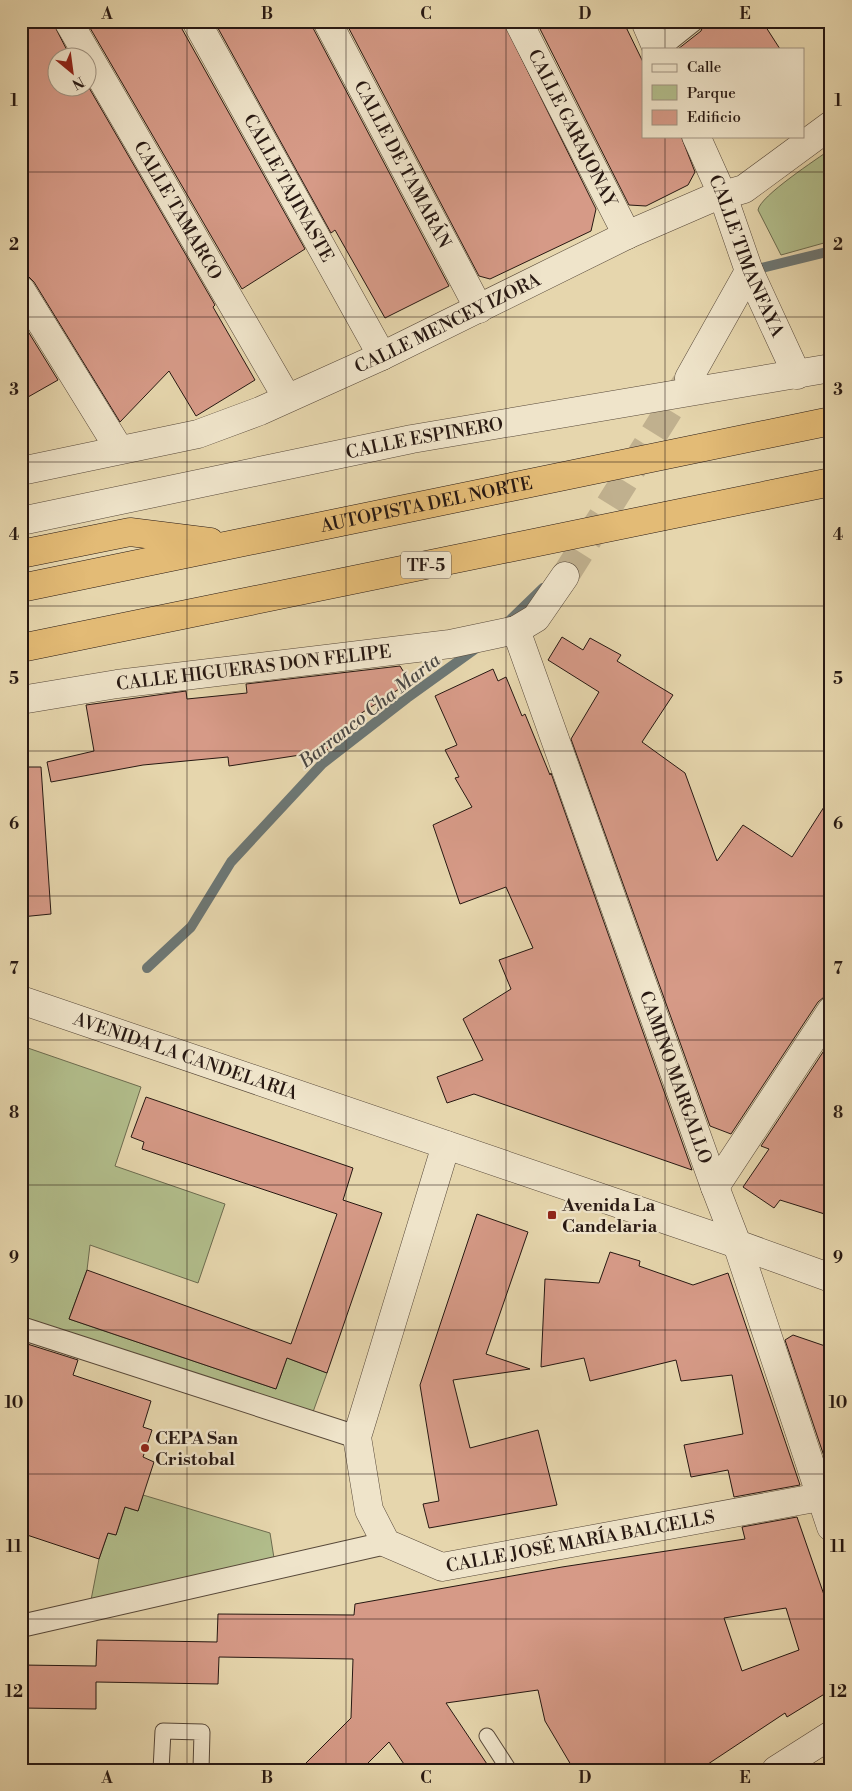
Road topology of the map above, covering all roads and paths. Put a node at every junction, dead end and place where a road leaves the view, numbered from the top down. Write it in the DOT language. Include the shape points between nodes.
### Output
graph roads {
  1 [pos="68,21"];
  2 [pos="196,21"];
  3 [pos="327,21"];
  4 [pos="518,21"];
  5 [pos="645,21"];
  6 [pos="692,21"];
  7 [pos="657,48"];
  8 [pos="658,48"];
  9 [pos="831,125"];
  10 [pos="697,138"];
  11 [pos="723,196"];
  12 [pos="627,236"];
  13 [pos="749,271"];
  14 [pos="21,290"];
  15 [pos="479,309"];
  16 [pos="382,356"];
  17 [pos="831,368"];
  18 [pos="797,375"];
  19 [pos="690,378"];
  20 [pos="287,398"];
  21 [pos="831,421"];
  22 [pos="118,449"];
  23 [pos="31,469"];
  24 [pos="831,482"];
  25 [pos="21,521"];
  26 [pos="231,545"];
  27 [pos="21,554"];
  28 [pos="565,576"];
  29 [pos="21,588"];
  30 [pos="516,630"];
  31 [pos="21,648"];
  32 [pos="21,700"];
  33 [pos="21,1000"];
  34 [pos="831,1010"];
  35 [pos="446,1145"];
  36 [pos="715,1187"];
  37 [pos="737,1244"];
  38 [pos="831,1278"];
  39 [pos="21,1328"];
  40 [pos="357,1437"];
  41 [pos="820,1497"];
  42 [pos="831,1527"];
  43 [pos="386,1543"];
  44 [pos="21,1626"];
  45 [pos="831,1735"];
  46 [pos="487,1736"];
  47 [pos="161,1770"];
  48 [pos="201,1770"];
  49 [pos="509,1770"];
  50 [pos="776,1770"];
  1 -- 20 [label="street, CALLE TAMARCO"];
  2 -- 16 [label="street, CALLE TAJINASTE"];
  3 -- 15 [label="street, CALLE DE TAMARÁN"];
  4 -- 12 [label="street, CALLE GARAJONAY"];
  5 -- 7 [label="street"];
  6 -- 8 [label="street"];
  9 -- 11 [label="street, CALLE MENCEY IZORA" via="744,189"];
  10 -- 11 [label="street, CALLE TIMANFAYA"];
  11 -- 12 [label="street, CALLE MENCEY IZORA"];
  11 -- 13 [label="street, CALLE TIMANFAYA"];
  12 -- 15 [label="street, CALLE MENCEY IZORA"];
  13 -- 18 [label="street, CALLE TIMANFAYA"];
  13 -- 19 [label="street"];
  14 -- 22 [label="street"];
  15 -- 16 [label="street, CALLE MENCEY IZORA"];
  16 -- 20 [label="street, CALLE MENCEY IZORA"];
  17 -- 18 [label="street, CALLE ESPINERO"];
  18 -- 25 [label="street, CALLE ESPINERO" via="412,439"];
  20 -- 22 [label="street, CALLE MENCEY IZORA" via="198,434"];
  21 -- 26 [label="highway, AUTOPISTA DEL NORTE"];
  22 -- 23 [label="street, CALLE MENCEY IZORA"];
  24 -- 31 [label="highway, TF-5"];
  26 -- 27 [label="highway" via="130,532"];
  26 -- 29 [label="highway, AUTOPISTA DEL NORTE"];
  28 -- 30 [label="street" via="536,618"];
  30 -- 32 [label="street, CALLE HIGUERAS DON FELIPE" via="450,644 117,684"];
  30 -- 36 [label="street, CAMINO MARGALLO"];
  33 -- 35 [label="street, AVENIDA LA CANDELARIA"];
  34 -- 36 [label="street"];
  35 -- 37 [label="street, AVENIDA LA CANDELARIA"];
  35 -- 40 [label="street"];
  36 -- 37 [label="street, CAMINO MARGALLO"];
  37 -- 38 [label="street, AVENIDA LA CANDELARIA"];
  37 -- 41 [label="street, CAMINO MARGALLO"];
  39 -- 40 [label="street"];
  40 -- 43 [label="street" via="370,1510"];
  41 -- 42 [label="street, CAMINO MARGALLO"];
  41 -- 43 [label="street, CALLE JOSÉ MARÍA BALCELLS" via="442,1567"];
  43 -- 44 [label="street"];
  45 -- 50 [label="street"];
  46 -- 49 [label="lane"];
  47 -- 48 [label="lane" via="163,1731 202,1732"];
}
